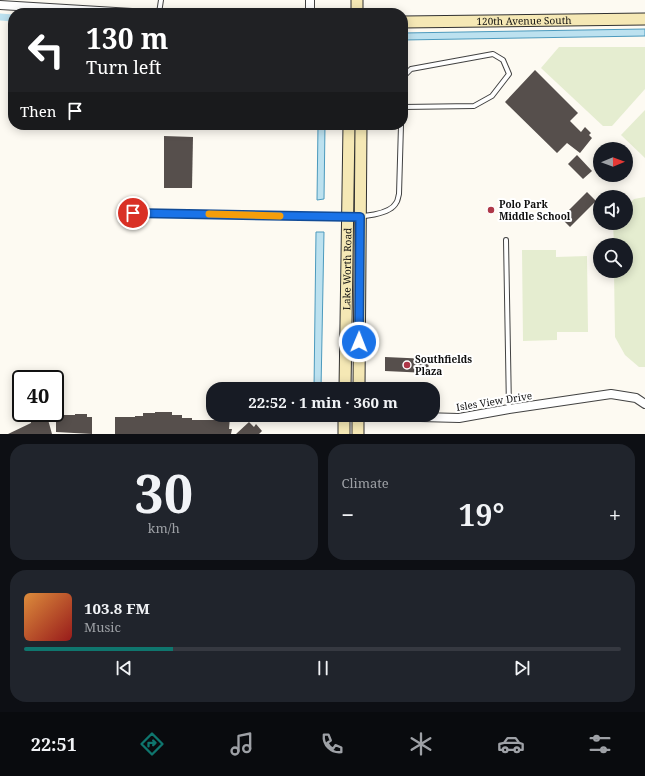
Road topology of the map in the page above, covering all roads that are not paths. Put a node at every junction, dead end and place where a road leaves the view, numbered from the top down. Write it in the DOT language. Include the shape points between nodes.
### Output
graph roads {
  1 [pos="16,3"];
  2 [pos="0,5"];
  3 [pos="74,8"];
  4 [pos="645,19"];
  5 [pos="408,22"];
  6 [pos="408,72"];
  7 [pos="408,107"];
  8 [pos="349,130"];
  9 [pos="361,130"];
  10 [pos="401,130"];
  11 [pos="133,213"];
  12 [pos="348,217"];
  13 [pos="360,217"];
  14 [pos="506,240"];
  15 [pos="345,382"];
  16 [pos="359,382"];
  17 [pos="645,404"];
  18 [pos="509,409"];
  19 [pos="440,418"];
  20 [pos="344,422"];
  21 [pos="358,422"];
  22 [pos="344,434"];
  23 [pos="358,434"];
  1 -- 2 [label="street"];
  1 -- 3 [label="street"];
  4 -- 5 [label="street, 120th Avenue South"];
  6 -- 7 [label="lane" via="411,69 493,54 502,60 509,74 492,96 474,106"];
  8 -- 12 [label="street, Lake Worth Road"];
  9 -- 13 [label="street, Lake Worth Road"];
  10 -- 13 [label="lane" via="399,194 396,204 386,212"];
  11 -- 12 [label="lane"];
  12 -- 13 [label="lane"];
  12 -- 15 [label="street, Lake Worth Road"];
  13 -- 16 [label="street, Lake Worth Road"];
  14 -- 18 [label="lane"];
  17 -- 18 [label="street, Isles View Drive" via="636,398 611,394"];
  18 -- 19 [label="street, Isles View Drive" via="460,418"];
  20 -- 22 [label="street"];
  21 -- 23 [label="street"];
}
